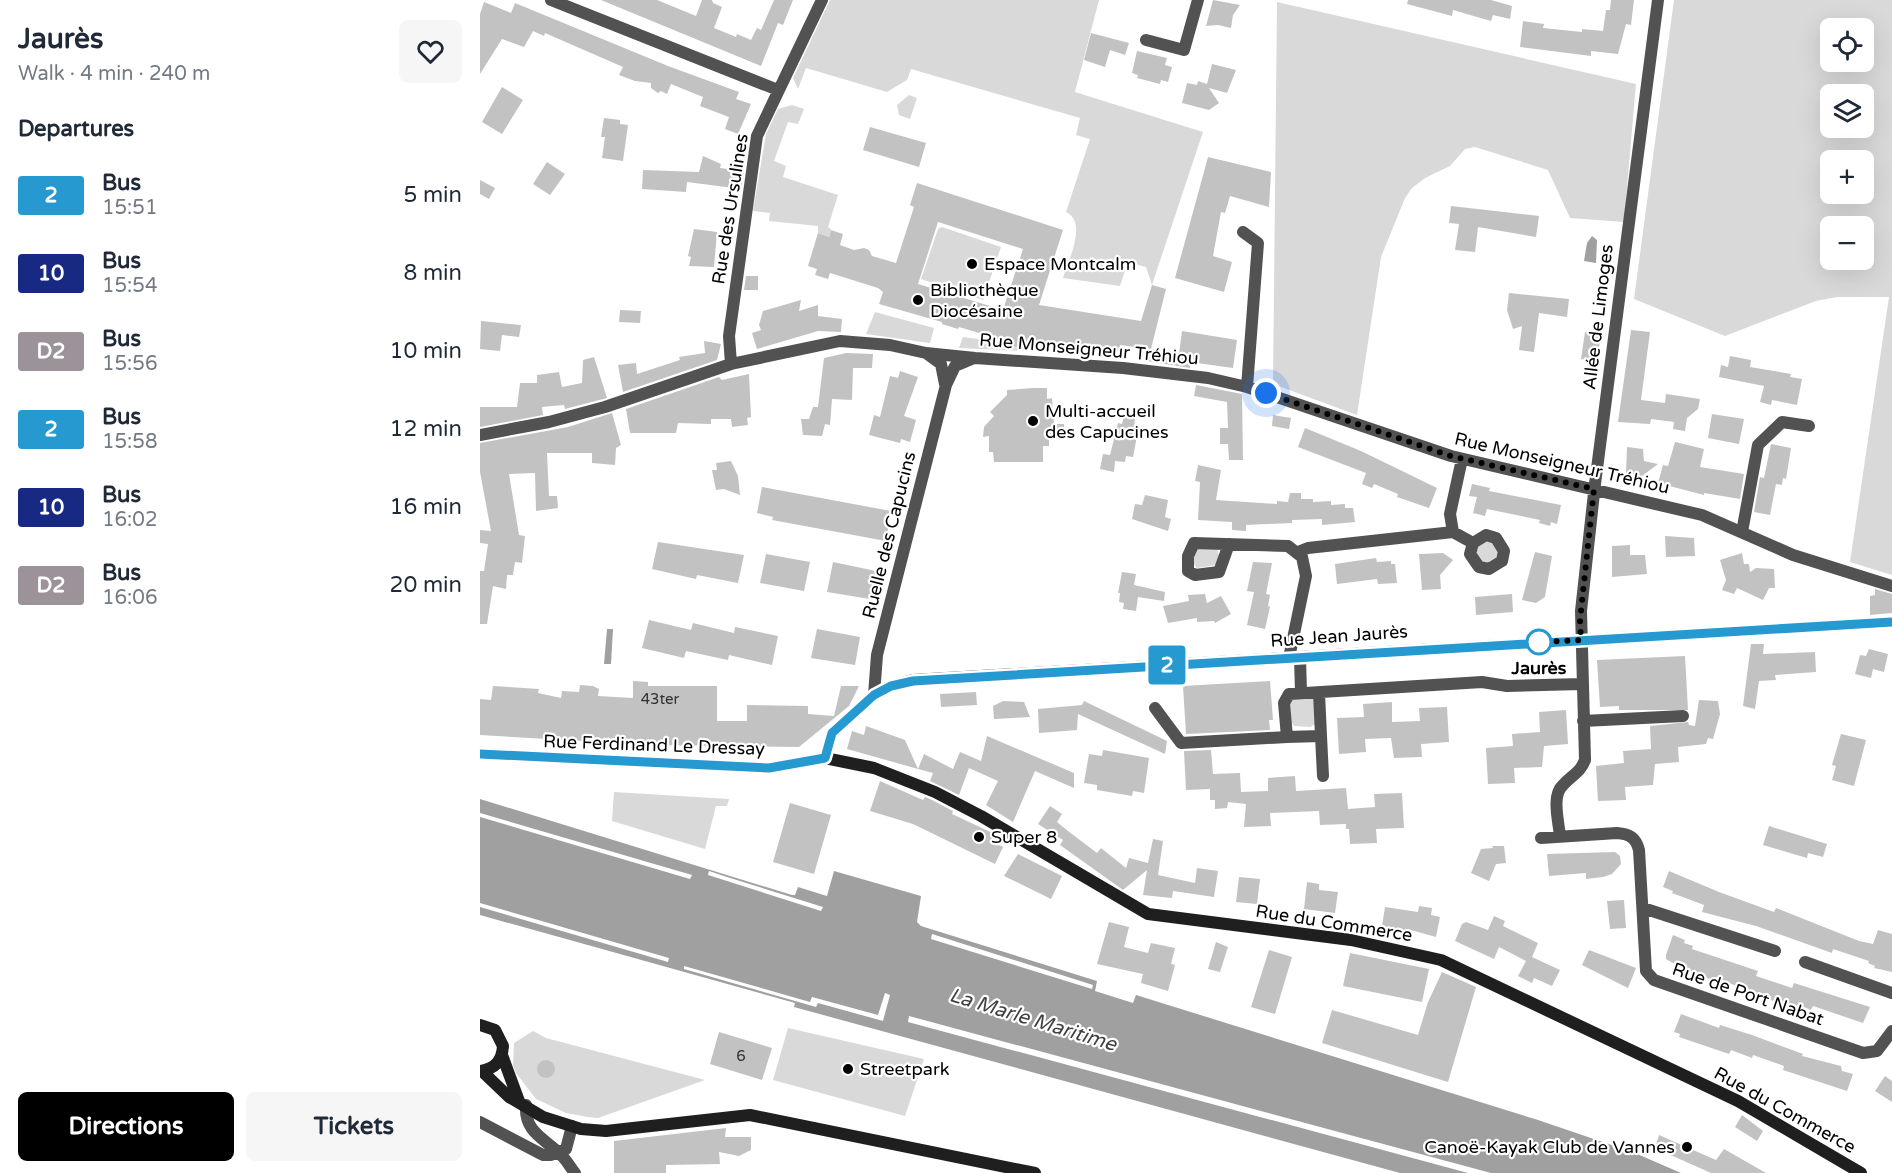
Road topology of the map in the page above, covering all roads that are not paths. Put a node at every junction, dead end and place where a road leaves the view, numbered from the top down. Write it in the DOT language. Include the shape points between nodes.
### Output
graph roads {
  1 [pos="551,0"];
  2 [pos="822,0"];
  3 [pos="1198,0"];
  4 [pos="1658,0"];
  5 [pos="1146,40"];
  6 [pos="778,90"];
  7 [pos="1243,232"];
  8 [pos="926,353"];
  9 [pos="975,358"];
  10 [pos="731,364"];
  11 [pos="946,386"];
  12 [pos="1247,387"];
  13 [pos="1809,426"];
  14 [pos="480,435"];
  15 [pos="1462,459"];
  16 [pos="1594,489"];
  17 [pos="1453,532"];
  18 [pos="1742,532"];
  19 [pos="1473,543"];
  20 [pos="1229,544"];
  21 [pos="1298,552"];
  22 [pos="1892,586"];
  23 [pos="1892,622"];
  24 [pos="1581,640"];
  25 [pos="1294,657"];
  26 [pos="1581,684"];
  27 [pos="1301,693"];
  28 [pos="1319,693"];
  29 [pos="874,695"];
  30 [pos="1155,708"];
  31 [pos="1683,716"];
  32 [pos="1583,721"];
  33 [pos="1321,736"];
  34 [pos="1287,737"];
  35 [pos="480,754"];
  36 [pos="825,758"];
  37 [pos="1323,776"];
  38 [pos="1560,837"];
  39 [pos="1541,838"];
  40 [pos="1643,908"];
  41 [pos="1774,951"];
  42 [pos="1805,962"];
  43 [pos="1892,993"];
  44 [pos="480,1025"];
  45 [pos="1892,1031"];
  46 [pos="502,1055"];
  47 [pos="481,1071"];
  48 [pos="523,1103"];
  49 [pos="480,1122"];
  50 [pos="572,1126"];
  51 [pos="560,1153"];
  52 [pos="575,1173"];
  53 [pos="1035,1173"];
  54 [pos="1861,1173"];
  1 -- 6 [label="street"];
  2 -- 6 [label="street, Rue des Ursulines"];
  3 -- 5 [label="street" via="1184,50"];
  4 -- 16 [label="street, Allée de Limoges"];
  6 -- 10 [label="street, Rue des Ursulines" via="757,136 729,336"];
  7 -- 12 [label="street" via="1258,243"];
  8 -- 9 [label="street, Rue Monseigneur Tréhiou"];
  8 -- 10 [label="street, Rue Monseigneur Tréhiou" via="849,340"];
  8 -- 11 [label="street" via="941,364"];
  9 -- 11 [label="street, Ruelle des Capucins" via="955,366"];
  9 -- 12 [label="street, Rue Monseigneur Tréhiou" via="1124,368"];
  10 -- 14 [label="street, Rue Monseigneur Tréhiou" via="605,407"];
  11 -- 29 [label="street, Ruelle des Capucins" via="877,656"];
  12 -- 15 [label="street, Rue Monseigneur Tréhiou"];
  13 -- 18 [label="street" via="1782,422 1758,445"];
  15 -- 16 [label="street, Rue Monseigneur Tréhiou"];
  15 -- 17 [label="street" via="1450,514"];
  16 -- 18 [label="street, Rue Monseigneur Tréhiou" via="1702,515"];
  16 -- 24 [label="street, Allée de Limoges"];
  17 -- 19 [label="street"];
  17 -- 21 [label="street"];
  18 -- 22 [label="street, Rue Monseigneur Tréhiou" via="1793,555"];
  20 -- 21 [label="street" via="1288,546"];
  21 -- 25 [label="street" via="1305,562 1306,576"];
  23 -- 24 [label="main road, Rue Jean Jaurès"];
  24 -- 25 [label="main road, Rue Jean Jaurès"];
  24 -- 26 [label="street, Allée de Limoges"];
  25 -- 27 [label="street"];
  25 -- 29 [label="main road, Rue Jean Jaurès" via="913,681"];
  26 -- 28 [label="street" via="1507,686 1482,682"];
  26 -- 32 [label="street, Allée de Limoges"];
  27 -- 28 [label="street"];
  27 -- 34 [label="street" via="1285,698"];
  28 -- 33 [label="street"];
  29 -- 36 [label="main road, Rue Jean Jaurès" via="832,733"];
  30 -- 34 [label="street" via="1181,743"];
  31 -- 32 [label="street"];
  32 -- 38 [label="street, Allée de Limoges" via="1585,760 1580,771 1557,794"];
  33 -- 34 [label="street"];
  33 -- 37 [label="street"];
  35 -- 36 [label="main road, Rue Ferdinand Le Dressay" via="769,768"];
  36 -- 54 [label="main road, Rue du Commerce" via="874,768 934,792 1148,914 1352,940 1441,960 1738,1101"];
  38 -- 39 [label="street, Rue de Port Nabat"];
  38 -- 40 [label="street, Rue de Port Nabat" via="1617,833 1633,838 1639,850"];
  40 -- 41 [label="street"];
  40 -- 45 [label="street, Rue de Port Nabat" via="1647,971 1654,980 1863,1053 1877,1052"];
  42 -- 43 [label="street"];
  44 -- 46 [label="main road" via="495,1030 501,1037"];
  46 -- 47 [label="main road" via="498,1063"];
  46 -- 48 [label="main road"];
  47 -- 48 [label="main road" via="509,1097"];
  48 -- 50 [label="main road" via="543,1117"];
  48 -- 51 [label="street" via="530,1127"];
  49 -- 51 [label="street" via="543,1155"];
  50 -- 51 [label="street" via="566,1149"];
  50 -- 53 [label="main road" via="606,1131 750,1115"];
  51 -- 52 [label="street"];
}
